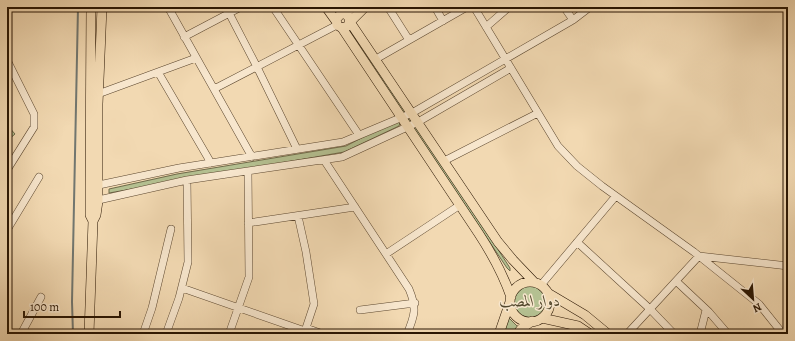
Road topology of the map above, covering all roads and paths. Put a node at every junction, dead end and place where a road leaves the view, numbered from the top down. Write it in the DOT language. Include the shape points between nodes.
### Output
graph roads {
  1 [pos="91,7"];
  2 [pos="102,7"];
  3 [pos="168,7"];
  4 [pos="241,7"];
  5 [pos="273,7"];
  6 [pos="326,7"];
  7 [pos="352,7"];
  8 [pos="365,7"];
  9 [pos="388,7"];
  10 [pos="435,7"];
  11 [pos="467,7"];
  12 [pos="474,7"];
  13 [pos="510,7"];
  14 [pos="564,7"];
  15 [pos="590,7"];
  16 [pos="229,13"];
  17 [pos="345,14"];
  18 [pos="572,20"];
  19 [pos="443,21"];
  20 [pos="338,24"];
  21 [pos="486,27"];
  22 [pos="184,36"];
  23 [pos="409,40"];
  24 [pos="299,44"];
  25 [pos="196,58"];
  26 [pos="376,59"];
  27 [pos="505,59"];
  28 [pos="7,60"];
  29 [pos="257,67"];
  30 [pos="511,68"];
  31 [pos="158,72"];
  32 [pos="214,89"];
  33 [pos="98,94"];
  34 [pos="412,113"];
  35 [pos="538,113"];
  36 [pos="402,118"];
  37 [pos="418,122"];
  38 [pos="408,127"];
  39 [pos="360,135"];
  40 [pos="297,149"];
  41 [pos="252,157"];
  42 [pos="324,160"];
  43 [pos="444,161"];
  44 [pos="211,163"];
  45 [pos="7,170"];
  46 [pos="248,171"];
  47 [pos="39,177"];
  48 [pos="187,180"];
  49 [pos="94,186"];
  50 [pos="615,197"];
  51 [pos="94,201"];
  52 [pos="460,205"];
  53 [pos="355,207"];
  54 [pos="298,216"];
  55 [pos="248,223"];
  56 [pos="171,229"];
  57 [pos="7,230"];
  58 [pos="577,242"];
  59 [pos="386,254"];
  60 [pos="699,256"];
  61 [pos="788,266"];
  62 [pos="676,281"];
  63 [pos="538,284"];
  64 [pos="182,288"];
  65 [pos="548,292"];
  66 [pos="41,297"];
  67 [pos="511,298"];
  68 [pos="415,304"];
  69 [pos="238,308"];
  70 [pos="650,309"];
  71 [pos="360,310"];
  72 [pos="706,310"];
  73 [pos="542,318"];
  74 [pos="532,321"];
  75 [pos="305,331"];
  76 [pos="21,334"];
  77 [pos="89,334"];
  78 [pos="143,334"];
  79 [pos="166,334"];
  80 [pos="229,334"];
  81 [pos="323,334"];
  82 [pos="407,334"];
  83 [pos="499,334"];
  84 [pos="517,334"];
  85 [pos="590,334"];
  86 [pos="608,334"];
  87 [pos="627,334"];
  88 [pos="674,334"];
  89 [pos="700,334"];
  90 [pos="728,334"];
  91 [pos="783,334"];
  1 -- 49 [label="main road"];
  2 -- 33 [label="main road"];
  3 -- 22 [label="street"];
  4 -- 16 [label="street"];
  5 -- 24 [label="street"];
  6 -- 20 [label="main road"];
  7 -- 17 [label="main road"];
  8 -- 17 [label="main road"];
  9 -- 23 [label="street"];
  10 -- 19 [label="street"];
  11 -- 19 [label="street"];
  12 -- 21 [label="street"];
  13 -- 21 [label="street"];
  14 -- 18 [label="street"];
  15 -- 18 [label="street"];
  16 -- 22 [label="street"];
  16 -- 29 [label="street"];
  17 -- 20 [label="main road" via="339,15"];
  17 -- 26 [label="main road"];
  18 -- 27 [label="street"];
  19 -- 23 [label="street"];
  20 -- 24 [label="street"];
  20 -- 36 [label="main road"];
  21 -- 27 [label="street"];
  22 -- 25 [label="street"];
  23 -- 26 [label="street"];
  24 -- 29 [label="street"];
  24 -- 39 [label="street"];
  25 -- 31 [label="street"];
  25 -- 32 [label="street"];
  26 -- 34 [label="main road"];
  27 -- 30 [label="street"];
  27 -- 34 [label="street"];
  28 -- 45 [label="street" via="34,114 34,127"];
  29 -- 32 [label="street"];
  29 -- 40 [label="street"];
  30 -- 35 [label="street"];
  30 -- 37 [label="street"];
  31 -- 33 [label="street"];
  31 -- 44 [label="street"];
  32 -- 41 [label="street"];
  33 -- 49 [label="main road"];
  34 -- 36 [label="street"];
  34 -- 37 [label="main road"];
  35 -- 43 [label="street"];
  35 -- 50 [label="street" via="558,146"];
  36 -- 38 [label="main road"];
  36 -- 39 [label="street"];
  37 -- 38 [label="street"];
  37 -- 43 [label="main road"];
  38 -- 42 [label="street" via="348,155"];
  38 -- 52 [label="main road"];
  39 -- 40 [label="street" via="343,142"];
  40 -- 41 [label="street"];
  41 -- 44 [label="street"];
  42 -- 46 [label="street"];
  42 -- 53 [label="street"];
  43 -- 63 [label="main road" via="498,242"];
  44 -- 49 [label="street"];
  46 -- 48 [label="street"];
  46 -- 55 [label="street"];
  47 -- 57 [label="street"];
  48 -- 51 [label="street"];
  48 -- 64 [label="street" via="188,262"];
  49 -- 51 [label="main road"];
  50 -- 58 [label="street"];
  50 -- 60 [label="street"];
  51 -- 77 [label="main road" via="96,215 93,221"];
  52 -- 59 [label="street"];
  52 -- 67 [label="main road" via="497,263"];
  53 -- 54 [label="street"];
  53 -- 59 [label="street"];
  54 -- 55 [label="street"];
  54 -- 75 [label="street" via="314,304"];
  55 -- 69 [label="street" via="249,277"];
  56 -- 78 [label="street"];
  58 -- 63 [label="street"];
  58 -- 70 [label="street"];
  59 -- 68 [label="street" via="409,289"];
  60 -- 61 [label="street"];
  60 -- 62 [label="street"];
  60 -- 91 [label="street" via="759,304"];
  62 -- 70 [label="street"];
  62 -- 72 [label="street"];
  63 -- 65 [label="main road"];
  63 -- 67 [label="main road" via="527,282 520,285 514,290"];
  64 -- 69 [label="street"];
  64 -- 79 [label="street"];
  65 -- 73 [label="main road" via="549,306"];
  65 -- 86 [label="main road" via="585,315"];
  66 -- 76 [label="street"];
  67 -- 74 [label="main road" via="511,307 516,316 522,320"];
  67 -- 83 [label="main road"];
  68 -- 71 [label="street"];
  68 -- 82 [label="street"];
  69 -- 75 [label="street"];
  69 -- 80 [label="street"];
  70 -- 87 [label="street"];
  70 -- 88 [label="street"];
  72 -- 89 [label="street"];
  72 -- 90 [label="street"];
  73 -- 74 [label="main road"];
  73 -- 85 [label="main road" via="578,326"];
  74 -- 84 [label="main road"];
  75 -- 81 [label="street"];
}
